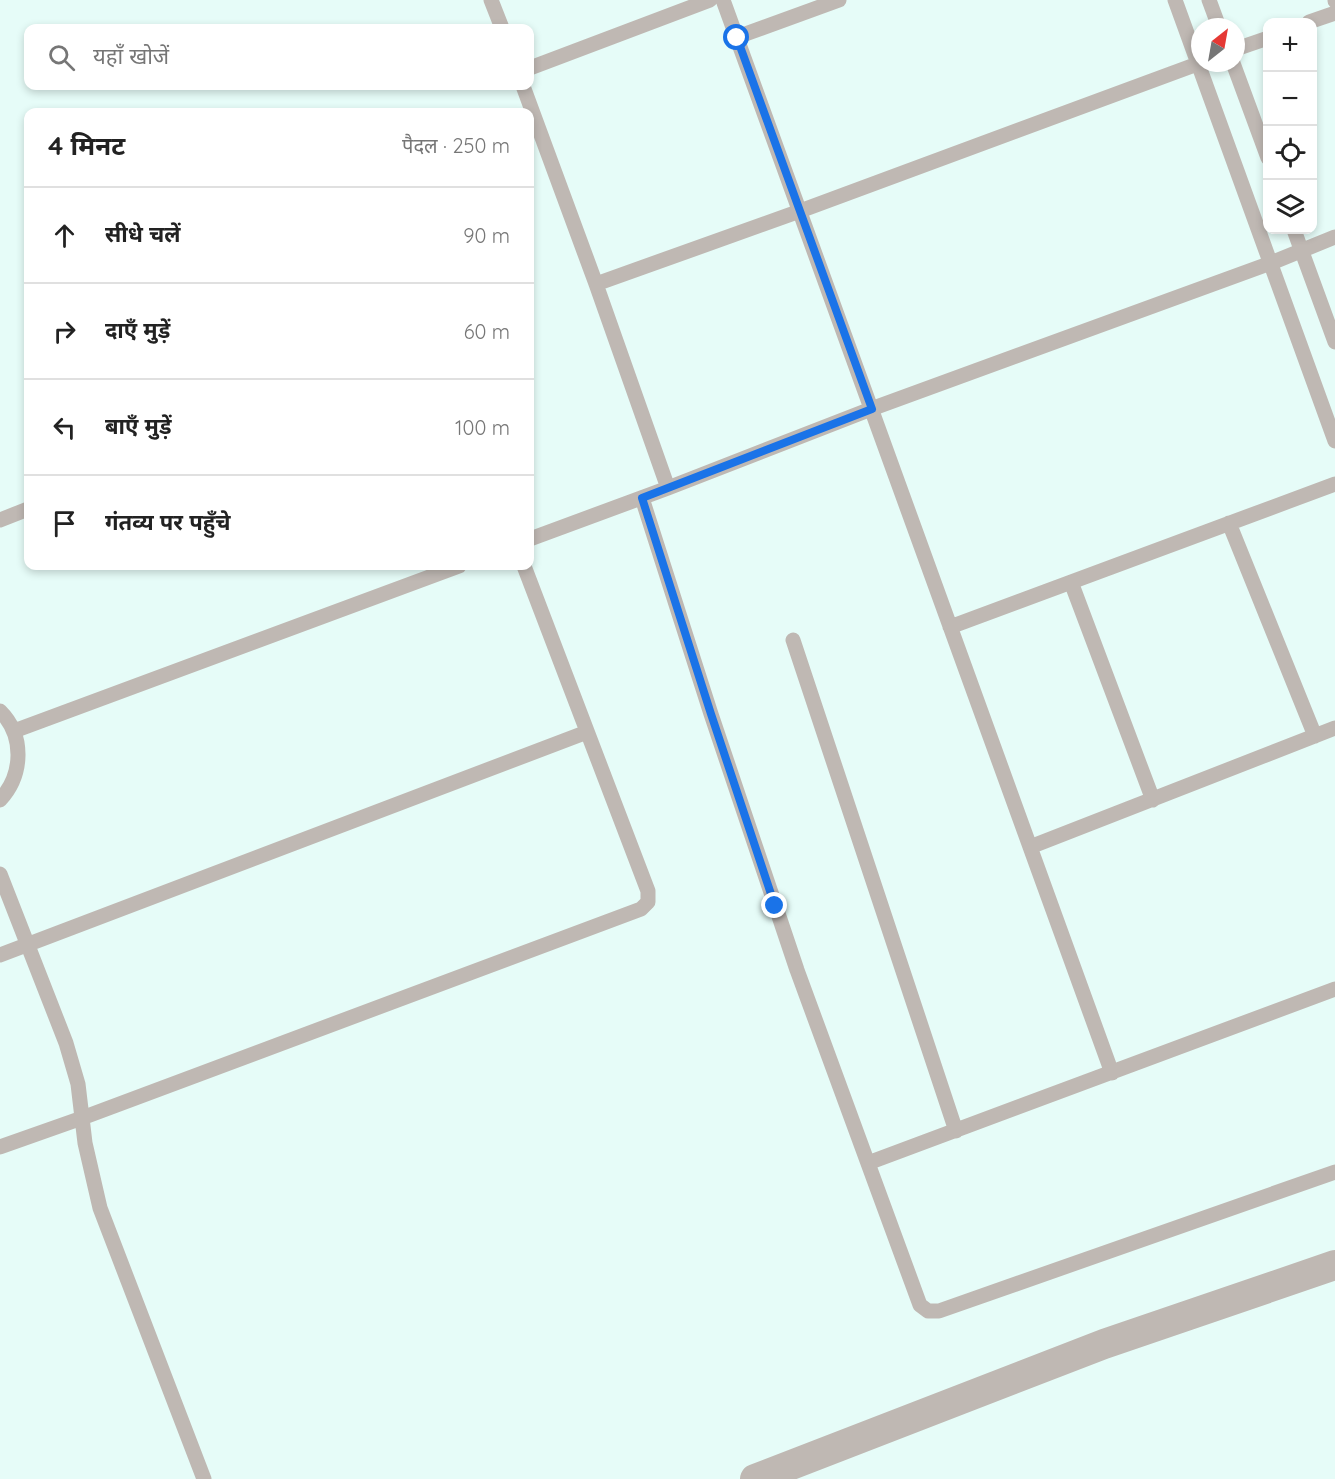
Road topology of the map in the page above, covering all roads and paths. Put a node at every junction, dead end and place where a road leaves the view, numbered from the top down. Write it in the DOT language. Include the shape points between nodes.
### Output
graph roads {
  1 [pos="491,0"];
  2 [pos="710,0"];
  3 [pos="723,0"];
  4 [pos="838,0"];
  5 [pos="1175,0"];
  6 [pos="1209,0"];
  7 [pos="1335,13"];
  8 [pos="1216,18"];
  9 [pos="1317,19"];
  10 [pos="500,24"];
  11 [pos="737,38"];
  12 [pos="1263,40"];
  13 [pos="1191,42"];
  14 [pos="1245,47"];
  15 [pos="534,66"];
  16 [pos="1191,66"];
  17 [pos="1202,72"];
  18 [pos="1236,72"];
  19 [pos="524,90"];
  20 [pos="531,108"];
  21 [pos="534,116"];
  22 [pos="1263,144"];
  23 [pos="800,211"];
  24 [pos="1295,234"];
  25 [pos="1335,237"];
  26 [pos="1301,250"];
  27 [pos="1271,263"];
  28 [pos="596,284"];
  29 [pos="1335,342"];
  30 [pos="872,409"];
  31 [pos="1335,441"];
  32 [pos="1335,484"];
  33 [pos="668,488"];
  34 [pos="642,498"];
  35 [pos="24,511"];
  36 [pos="0,520"];
  37 [pos="1229,524"];
  38 [pos="534,538"];
  39 [pos="448,570"];
  40 [pos="526,570"];
  41 [pos="1071,582"];
  42 [pos="950,627"];
  43 [pos="793,640"];
  44 [pos="0,711"];
  45 [pos="1335,728"];
  46 [pos="14,731"];
  47 [pos="588,732"];
  48 [pos="1316,736"];
  49 [pos="0,800"];
  50 [pos="1153,800"];
  51 [pos="1030,847"];
  52 [pos="0,874"];
  53 [pos="28,945"];
  54 [pos="0,955"];
  55 [pos="1335,989"];
  56 [pos="1112,1072"];
  57 [pos="82,1118"];
  58 [pos="956,1131"];
  59 [pos="0,1147"];
  60 [pos="868,1163"];
  61 [pos="1335,1172"];
  62 [pos="1335,1264"];
  63 [pos="204,1479"];
  64 [pos="755,1479"];
  1 -- 10 [label="lane"];
  2 -- 15 [label="lane"];
  3 -- 11 [label="lane"];
  4 -- 11 [label="lane"];
  5 -- 13 [label="lane"];
  6 -- 8 [label="lane"];
  7 -- 9 [label="lane"];
  11 -- 23 [label="lane"];
  12 -- 14 [label="lane"];
  16 -- 23 [label="lane"];
  17 -- 27 [label="lane"];
  18 -- 22 [label="lane"];
  19 -- 20 [label="lane"];
  21 -- 28 [label="lane"];
  23 -- 28 [label="lane"];
  23 -- 30 [label="lane"];
  24 -- 26 [label="lane"];
  25 -- 26 [label="lane"];
  26 -- 27 [label="lane"];
  26 -- 29 [label="lane"];
  27 -- 30 [label="lane"];
  27 -- 31 [label="lane"];
  28 -- 33 [label="lane"];
  30 -- 33 [label="lane"];
  30 -- 42 [label="lane"];
  32 -- 37 [label="lane"];
  33 -- 34 [label="lane"];
  34 -- 38 [label="lane"];
  34 -- 60 [label="lane" via="797,970"];
  35 -- 36 [label="lane"];
  37 -- 41 [label="lane"];
  37 -- 48 [label="lane"];
  39 -- 46 [label="lane"];
  40 -- 47 [label="lane"];
  41 -- 42 [label="lane"];
  41 -- 50 [label="lane"];
  42 -- 51 [label="lane"];
  43 -- 58 [label="lane"];
  44 -- 46 [label="lane"];
  45 -- 48 [label="lane"];
  46 -- 49 [label="lane" via="19,751 17,772 9,791"];
  47 -- 53 [label="lane"];
  47 -- 57 [label="lane" via="648,891 648,902 642,909"];
  48 -- 50 [label="lane"];
  50 -- 51 [label="lane"];
  51 -- 56 [label="lane"];
  52 -- 53 [label="lane"];
  53 -- 54 [label="lane"];
  53 -- 57 [label="lane" via="66,1043 78,1084"];
  55 -- 56 [label="lane"];
  56 -- 58 [label="lane"];
  57 -- 59 [label="lane"];
  57 -- 63 [label="lane" via="100,1208"];
  58 -- 60 [label="lane"];
  60 -- 61 [label="lane" via="920,1305 928,1311 939,1311"];
  62 -- 64 [label="street" via="1104,1344"];
}
